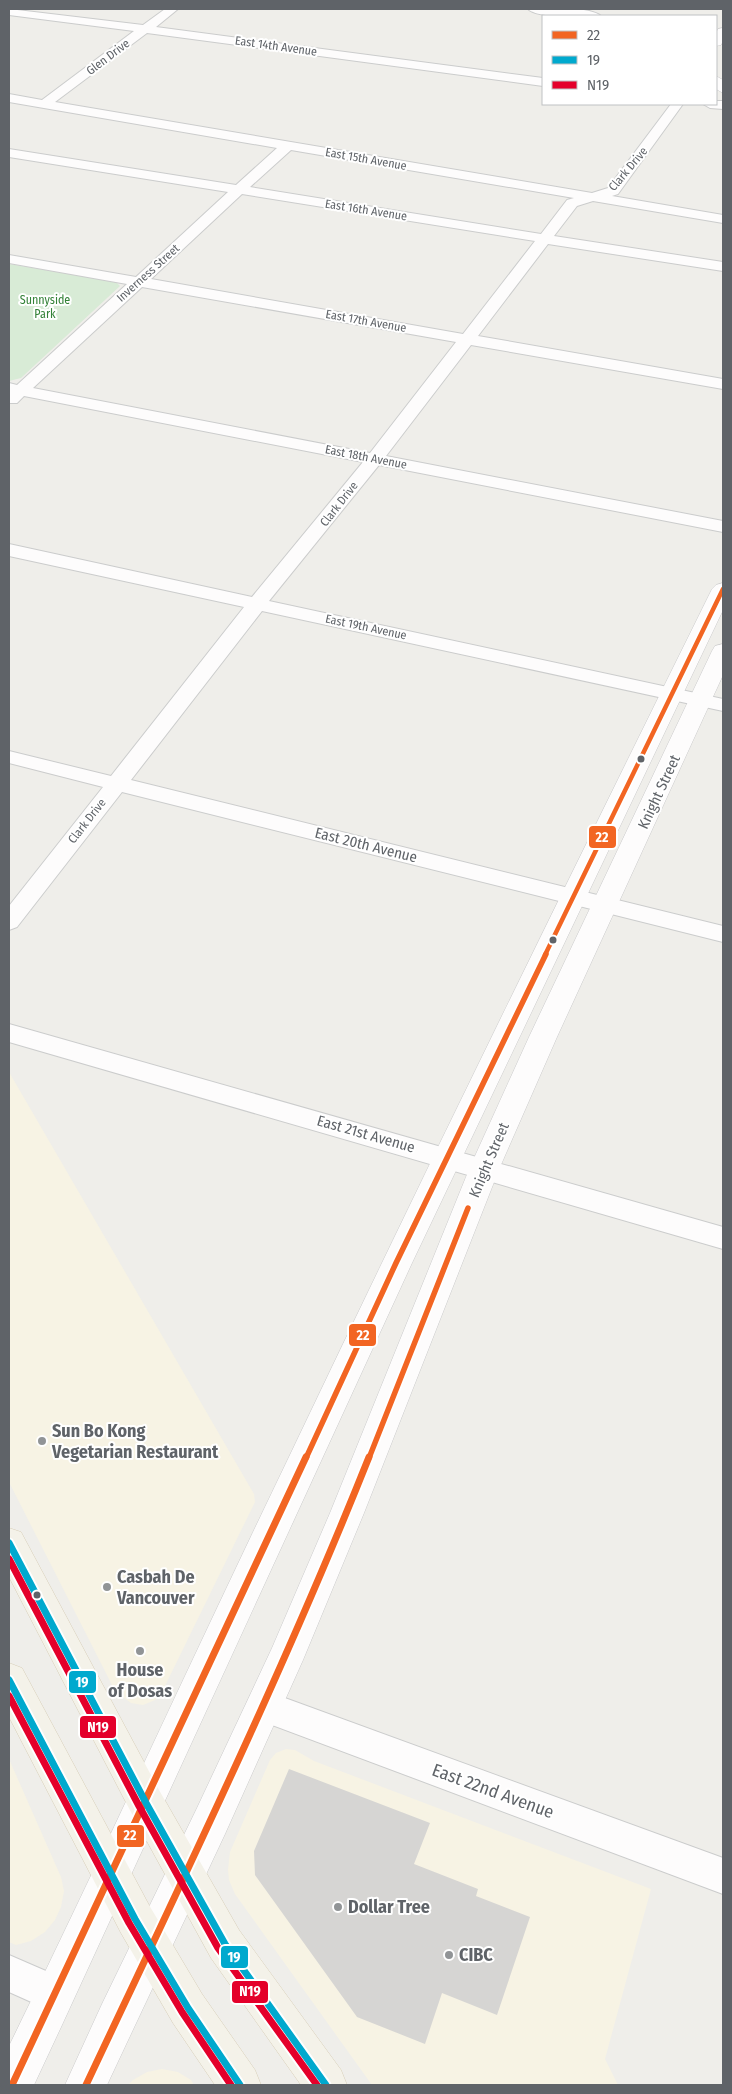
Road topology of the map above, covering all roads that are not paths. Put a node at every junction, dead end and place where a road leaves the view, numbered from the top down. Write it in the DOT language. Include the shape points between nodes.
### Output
graph roads {
  1 [pos="172,9"];
  2 [pos="534,9"];
  3 [pos="9,11"];
  4 [pos="586,15"];
  5 [pos="145,29"];
  6 [pos="542,82"];
  7 [pos="15,100"];
  8 [pos="44,104"];
  9 [pos="676,105"];
  10 [pos="9,109"];
  11 [pos="287,146"];
  12 [pos="9,153"];
  13 [pos="240,189"];
  14 [pos="592,197"];
  15 [pos="723,219"];
  16 [pos="545,238"];
  17 [pos="9,259"];
  18 [pos="723,267"];
  19 [pos="138,281"];
  20 [pos="468,339"];
  21 [pos="723,384"];
  22 [pos="12,393"];
  23 [pos="374,459"];
  24 [pos="723,527"];
  25 [pos="9,550"];
  26 [pos="723,589"];
  27 [pos="257,604"];
  28 [pos="723,651"];
  29 [pos="672,693"];
  30 [pos="712,702"];
  31 [pos="9,757"];
  32 [pos="116,783"];
  33 [pos="573,896"];
  34 [pos="606,904"];
  35 [pos="9,922"];
  36 [pos="723,934"];
  37 [pos="9,1032"];
  38 [pos="447,1157"];
  39 [pos="484,1169"];
  40 [pos="723,1238"];
  41 [pos="9,1543"];
  42 [pos="9,1680"];
  43 [pos="263,1706"];
  44 [pos="146,1803"];
  45 [pos="186,1873"];
  46 [pos="723,1876"];
  47 [pos="112,1877"];
  48 [pos="151,1946"];
  49 [pos="9,1973"];
  50 [pos="56,1994"];
  51 [pos="12,2085"];
  52 [pos="86,2085"];
  53 [pos="240,2085"];
  54 [pos="326,2085"];
  1 -- 5 [label="street, Glen Drive"];
  2 -- 4 [label="street"];
  3 -- 5 [label="street, East 14th Avenue"];
  5 -- 6 [label="street, East 14th Avenue"];
  5 -- 8 [label="street, Glen Drive"];
  7 -- 8 [label="street, East 15th Avenue"];
  7 -- 10 [label="street"];
  8 -- 11 [label="street, East 15th Avenue"];
  9 -- 14 [label="street, Clark Drive" via="613,191"];
  11 -- 13 [label="street, Inverness Street"];
  11 -- 14 [label="street, East 15th Avenue"];
  12 -- 13 [label="street, East 16th Avenue"];
  13 -- 16 [label="street, East 16th Avenue"];
  13 -- 19 [label="street, Inverness Street"];
  14 -- 15 [label="street, East 15th Avenue"];
  14 -- 16 [label="street, Clark Drive" via="572,203"];
  16 -- 18 [label="street, East 16th Avenue"];
  16 -- 20 [label="street, Clark Drive"];
  17 -- 19 [label="street, East 17th Avenue"];
  19 -- 20 [label="street, East 17th Avenue"];
  19 -- 22 [label="street, Inverness Street"];
  20 -- 21 [label="street, East 17th Avenue"];
  20 -- 23 [label="street, Clark Drive"];
  22 -- 23 [label="street, East 18th Avenue"];
  23 -- 24 [label="street, East 18th Avenue"];
  23 -- 27 [label="street, Clark Drive"];
  25 -- 27 [label="street, East 19th Avenue"];
  26 -- 29 [label="main road, Knight Street"];
  27 -- 29 [label="street, East 19th Avenue"];
  27 -- 32 [label="street, Clark Drive"];
  28 -- 30 [label="main road, Knight Street"];
  29 -- 30 [label="street, East 19th Avenue"];
  29 -- 33 [label="main road, Knight Street"];
  30 -- 34 [label="main road, Knight Street"];
  31 -- 32 [label="street, East 20th Avenue"];
  32 -- 33 [label="street, East 20th Avenue"];
  32 -- 35 [label="street, Clark Drive"];
  33 -- 34 [label="street, East 20th Avenue"];
  33 -- 38 [label="main road, Knight Street"];
  34 -- 36 [label="street, East 20th Avenue"];
  34 -- 39 [label="main road, Knight Street"];
  37 -- 38 [label="street, East 21st Avenue"];
  38 -- 39 [label="street, East 21st Avenue"];
  38 -- 44 [label="main road, Knight Street"];
  39 -- 40 [label="street, East 21st Avenue"];
  39 -- 43 [label="main road, Knight Street" via="327,1562"];
  41 -- 44 [label="main road"];
  42 -- 47 [label="main road"];
  43 -- 45 [label="main road, Knight Street"];
  43 -- 46 [label="street, East 22nd Avenue"];
  44 -- 45 [label="main road"];
  44 -- 47 [label="main road, Knight Street"];
  45 -- 48 [label="main road, Knight Street"];
  45 -- 54 [label="main road" via="225,1944"];
  47 -- 48 [label="main road"];
  47 -- 50 [label="main road, Knight Street"];
  48 -- 52 [label="main road, Knight Street"];
  48 -- 53 [label="main road"];
  49 -- 50 [label="street"];
  50 -- 51 [label="main road, Knight Street"];
}
